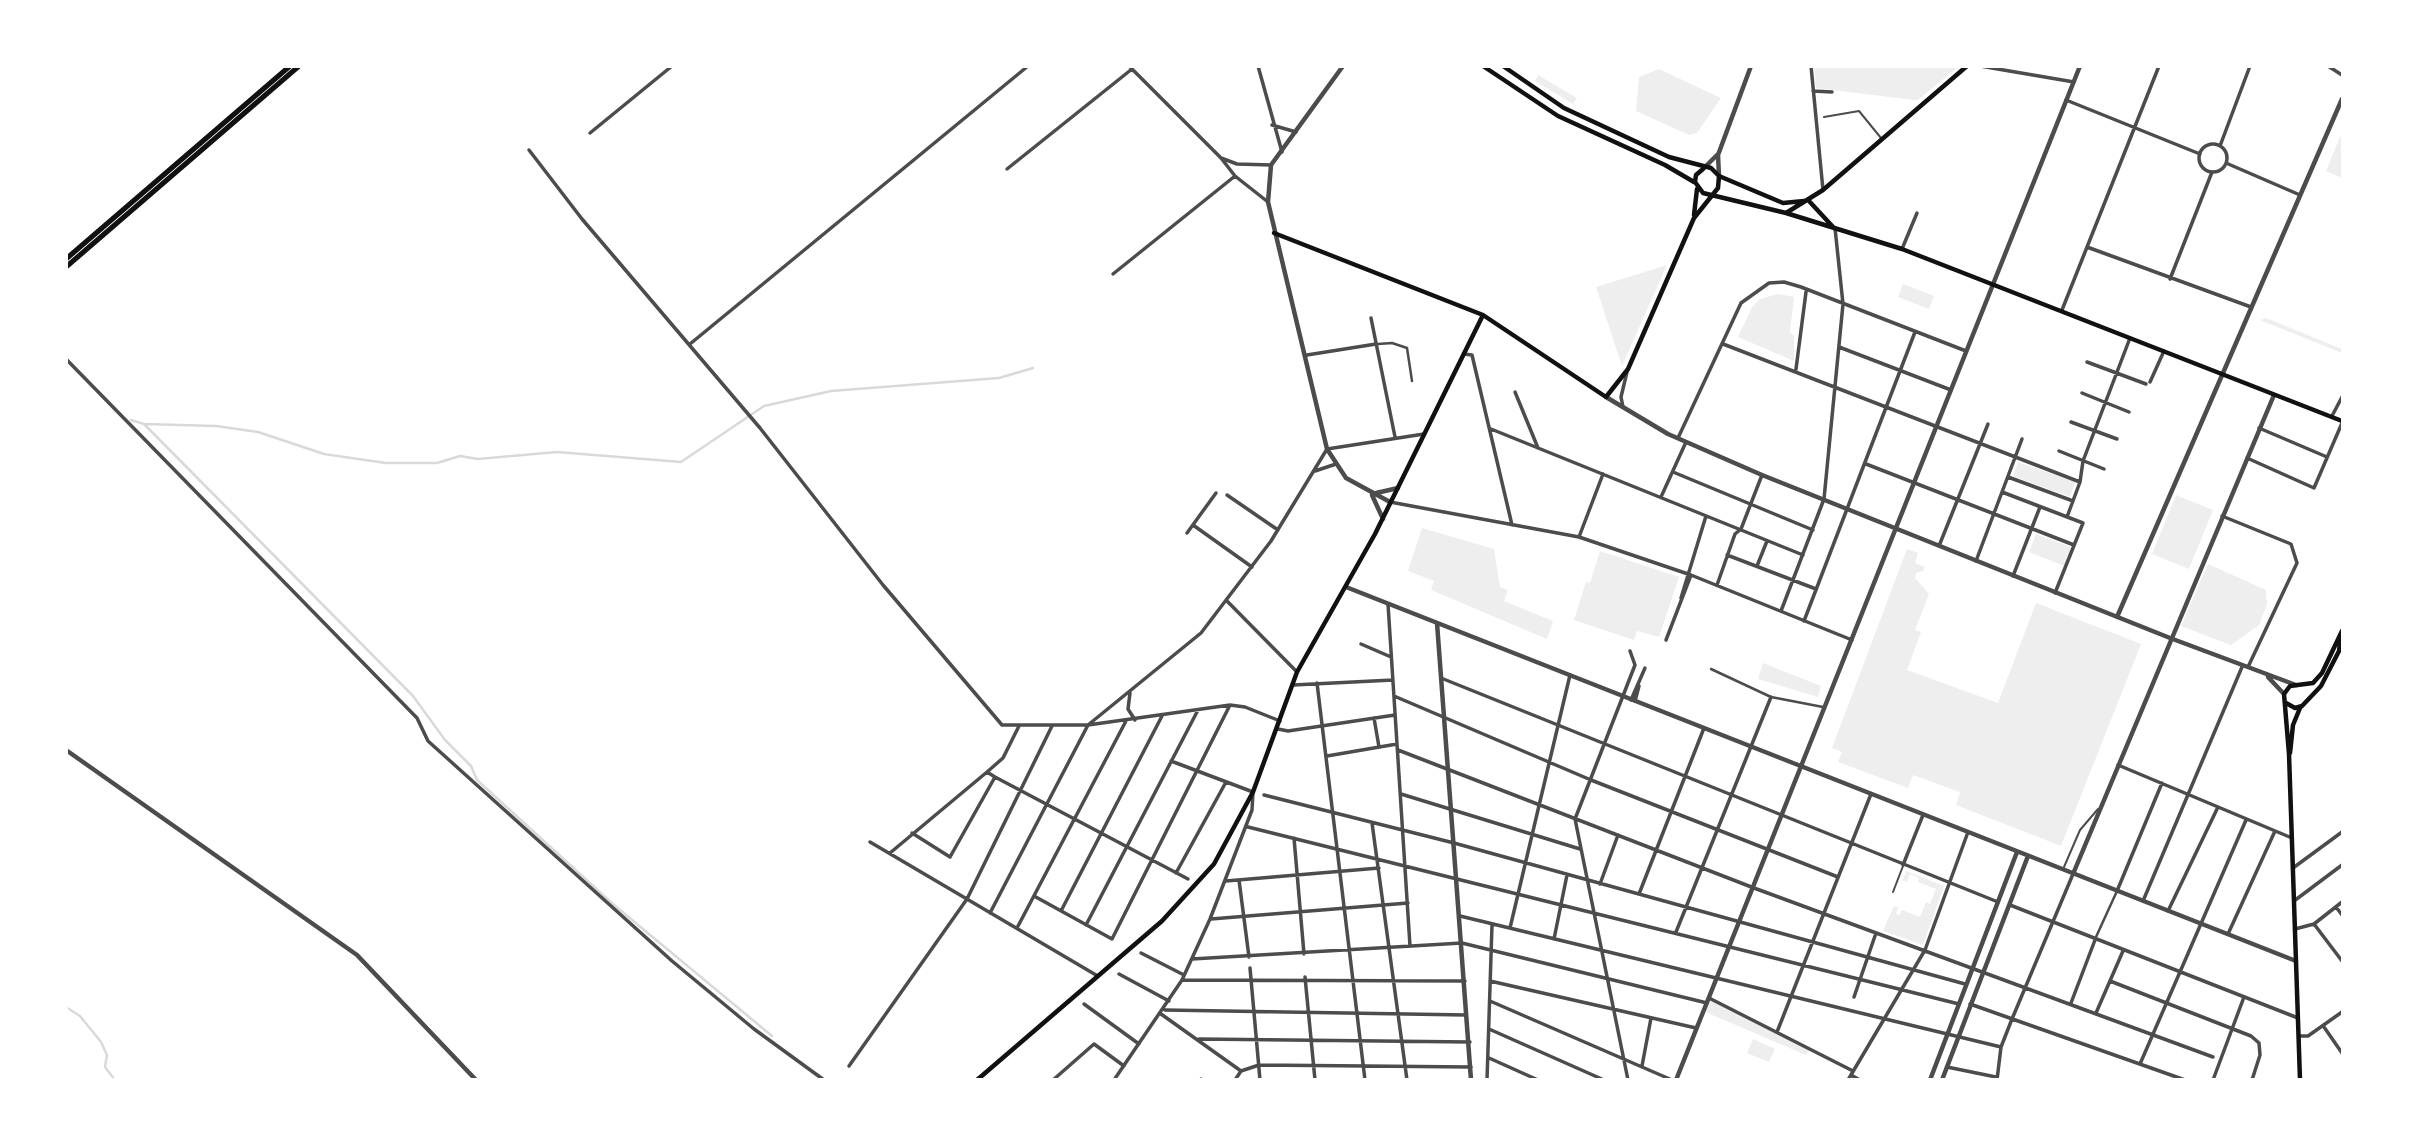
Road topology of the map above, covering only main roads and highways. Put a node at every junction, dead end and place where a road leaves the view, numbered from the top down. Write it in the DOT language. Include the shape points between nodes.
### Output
graph roads {
  1 [pos="290,66"];
  2 [pos="299,66"];
  3 [pos="1483,66"];
  4 [pos="1503,66"];
  5 [pos="1967,66"];
  6 [pos="1704,168"];
  7 [pos="1719,176"];
  8 [pos="1696,185"];
  9 [pos="1711,193"];
  10 [pos="1808,201"];
  11 [pos="1786,213"];
  12 [pos="1694,218"];
  13 [pos="1835,228"];
  14 [pos="1274,233"];
  15 [pos="66,259"];
  16 [pos="66,267"];
  17 [pos="1483,316"];
  18 [pos="2343,422"];
  19 [pos="2342,632"];
  20 [pos="2341,652"];
  21 [pos="2297,685"];
  22 [pos="2306,699"];
  23 [pos="2286,703"];
  24 [pos="2302,706"];
  25 [pos="2289,754"];
  26 [pos="977,1080"];
  27 [pos="2300,1080"];
  1 -- 15 [label="highway"];
  2 -- 16 [label="highway"];
  3 -- 8 [label="main road" via="1558,116 1655,160"];
  4 -- 6 [label="main road" via="1564,107 1668,158"];
  5 -- 10 [label="main road"];
  6 -- 7 [label="main road"];
  6 -- 8 [label="main road" via="1698,172"];
  7 -- 9 [label="main road" via="1718,188"];
  7 -- 10 [label="main road" via="1783,203"];
  8 -- 9 [label="main road" via="1703,193"];
  8 -- 12 [label="main road"];
  9 -- 11 [label="main road"];
  9 -- 12 [label="main road"];
  10 -- 11 [label="main road"];
  10 -- 13 [label="main road"];
  11 -- 13 [label="main road"];
  12 -- 17 [label="main road" via="1628,369 1606,397"];
  13 -- 18 [label="main road" via="1994,283"];
  14 -- 17 [label="main road"];
  17 -- 26 [label="main road" via="1383,519 1297,672 1253,792 1214,864 1162,921"];
  19 -- 20 [label="main road"];
  19 -- 21 [label="main road" via="2322,673 2313,682"];
  20 -- 22 [label="main road" via="2328,677"];
  21 -- 22 [label="main road"];
  21 -- 23 [label="main road" via="2287,688"];
  22 -- 24 [label="main road"];
  23 -- 24 [label="main road"];
  23 -- 25 [label="main road"];
  24 -- 25 [label="main road" via="2295,716"];
  25 -- 27 [label="main road"];
}
